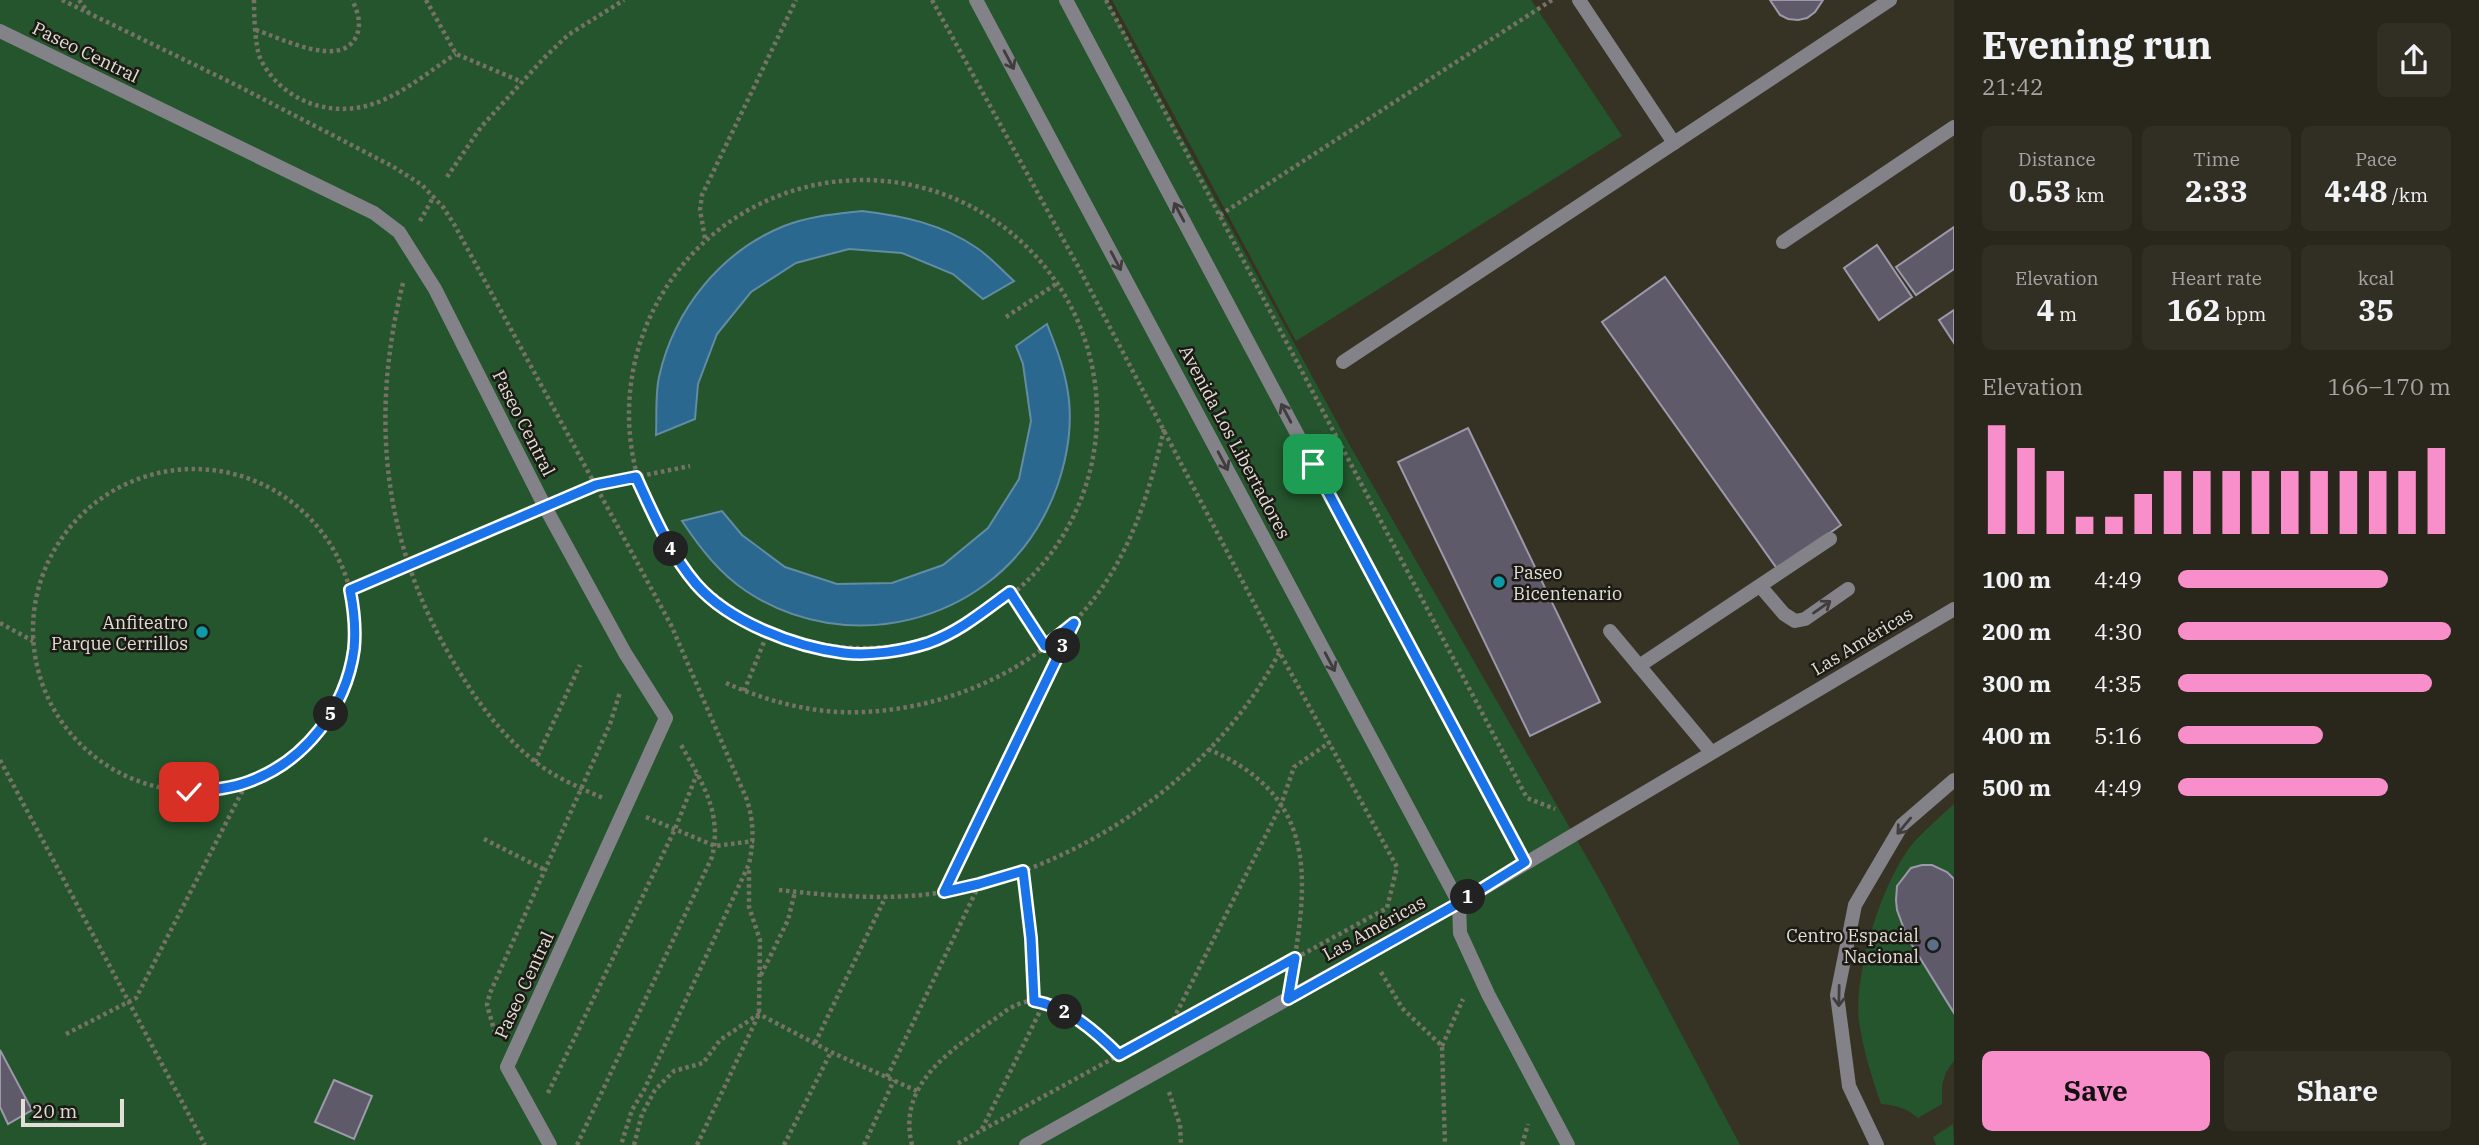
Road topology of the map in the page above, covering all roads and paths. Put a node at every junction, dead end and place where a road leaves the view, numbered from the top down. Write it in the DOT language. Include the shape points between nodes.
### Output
graph roads {
  1 [pos="79,0"];
  2 [pos="254,0"];
  3 [pos="352,0"];
  4 [pos="426,0"];
  5 [pos="624,0"];
  6 [pos="796,0"];
  7 [pos="932,0"];
  8 [pos="976,0"];
  9 [pos="1066,0"];
  10 [pos="1106,0"];
  11 [pos="1552,0"];
  12 [pos="1579,0"];
  13 [pos="1890,0"];
  14 [pos="89,12"];
  15 [pos="256,30"];
  16 [pos="0,32"];
  17 [pos="456,54"];
  18 [pos="521,82"];
  19 [pos="1954,128"];
  20 [pos="1674,143"];
  21 [pos="447,177"];
  22 [pos="433,197"];
  23 [pos="1220,215"];
  24 [pos="705,238"];
  25 [pos="1783,242"];
  26 [pos="409,246"];
  27 [pos="1059,282"];
  28 [pos="1006,317"];
  29 [pos="1343,362"];
  30 [pos="1164,429"];
  31 [pos="690,466"];
  32 [pos="636,477"];
  33 [pos="545,507"];
  34 [pos="1830,539"];
  35 [pos="407,565"];
  36 [pos="1760,586"];
  37 [pos="1849,589"];
  38 [pos="350,590"];
  39 [pos="1010,592"];
  40 [pos="1954,609"];
  41 [pos="0,623"];
  42 [pos="1074,623"];
  43 [pos="1610,631"];
  44 [pos="768,632"];
  45 [pos="33,641"];
  46 [pos="1045,646"];
  47 [pos="625,653"];
  48 [pos="1280,653"];
  49 [pos="580,665"];
  50 [pos="1639,666"];
  51 [pos="726,683"];
  52 [pos="744,691"];
  53 [pos="666,718"];
  54 [pos="1329,742"];
  55 [pos="1208,749"];
  56 [pos="1711,752"];
  57 [pos="0,760"];
  58 [pos="534,762"];
  59 [pos="698,774"];
  60 [pos="1954,780"];
  61 [pos="247,782"];
  62 [pos="581,788"];
  63 [pos="1281,804"];
  64 [pos="626,808"];
  65 [pos="1555,809"];
  66 [pos="675,829"];
  67 [pos="484,839"];
  68 [pos="754,841"];
  69 [pos="715,846"];
  70 [pos="1525,862"];
  71 [pos="749,864"];
  72 [pos="545,870"];
  73 [pos="1023,871"];
  74 [pos="979,884"];
  75 [pos="779,890"];
  76 [pos="794,892"];
  77 [pos="944,892"];
  78 [pos="886,896"];
  79 [pos="1459,903"];
  80 [pos="1370,953"];
  81 [pos="1295,958"];
  82 [pos="1476,968"];
  83 [pos="759,979"];
  84 [pos="1288,999"];
  85 [pos="1034,1001"];
  86 [pos="129,1002"];
  87 [pos="1044,1003"];
  88 [pos="759,1014"];
  89 [pos="1169,1028"];
  90 [pos="66,1034"];
  91 [pos="814,1043"];
  92 [pos="1442,1046"];
  93 [pos="831,1052"];
  94 [pos="1119,1055"];
  95 [pos="507,1067"];
  96 [pos="1161,1069"];
  97 [pos="887,1077"];
  98 [pos="894,1080"];
  99 [pos="917,1091"];
  100 [pos="536,1117"];
  101 [pos="982,1130"];
  102 [pos="205,1145"];
  103 [pos="550,1145"];
  104 [pos="577,1145"];
  105 [pos="634,1145"];
  106 [pos="697,1145"];
  107 [pos="785,1145"];
  108 [pos="864,1145"];
  109 [pos="912,1145"];
  110 [pos="955,1145"];
  111 [pos="1026,1145"];
  112 [pos="1181,1145"];
  113 [pos="1445,1145"];
  114 [pos="1568,1145"];
  115 [pos="1877,1145"];
  1 -- 14 [label="path"];
  2 -- 15 [label="path"];
  3 -- 15 [label="path" via="358,32 342,51 315,50"];
  4 -- 17 [label="path"];
  5 -- 18 [label="path" via="568,35"];
  6 -- 24 [label="path" via="702,195"];
  7 -- 30 [label="path"];
  8 -- 79 [label="street, Avenida Los Libertadores, one-way"];
  70 -- 9 [label="street, one-way"];
  10 -- 23 [label="path"];
  11 -- 23 [label="path"];
  12 -- 20 [label="street"];
  13 -- 20 [label="street"];
  15 -- 17 [label="path" via="259,56 276,83 300,100 327,109 356,109 384,100"];
  16 -- 26 [label="street, Paseo Central" via="374,213"];
  17 -- 18 [label="path"];
  18 -- 21 [label="path" via="481,127"];
  19 -- 25 [label="street"];
  20 -- 29 [label="street"];
  22 -- 26 [label="path"];
  23 -- 65 [label="path" via="1527,798"];
  24 -- 27 [label="path" via="770,196 806,184 873,179 912,183 948,191 982,208 1035,250"];
  24 -- 32 [label="path" via="684,263 648,325 631,397"];
  26 -- 33 [label="street, Paseo Central"];
  26 -- 35 [label="path" via="388,352 386,407 390,494"];
  27 -- 28 [label="path"];
  27 -- 39 [label="path" via="1092,351 1094,425 1075,502 1057,537"];
  30 -- 42 [label="path" via="1132,536 1106,582"];
  30 -- 48 [label="path"];
  31 -- 32 [label="path"];
  32 -- 33 [label="path" via="596,485"];
  32 -- 44 [label="path" via="658,526 697,585 727,610"];
  33 -- 35 [label="path"];
  33 -- 47 [label="street, Paseo Central"];
  34 -- 36 [label="street"];
  35 -- 38 [label="path"];
  35 -- 58 [label="path" via="461,675 499,729"];
  36 -- 37 [label="street, one-way" via="1795,621"];
  36 -- 50 [label="street"];
  38 -- 45 [label="path" via="326,536 283,495 228,472 169,470 113,490 68,529 40,582"];
  38 -- 61 [label="path" via="354,649 336,706 299,753"];
  39 -- 44 [label="path" via="964,625 929,642 890,652 845,653"];
  39 -- 46 [label="path"];
  40 -- 56 [label="street, Las Américas"];
  41 -- 45 [label="path"];
  42 -- 46 [label="path"];
  42 -- 77 [label="path"];
  43 -- 50 [label="street"];
  44 -- 52 [label="path"];
  45 -- 61 [label="path" via="48,699 62,724 105,765 131,779 189,792"];
  46 -- 52 [label="path" via="965,691 880,711 837,712"];
  47 -- 53 [label="street, Paseo Central"];
  47 -- 62 [label="path" via="610,724"];
  48 -- 54 [label="path"];
  48 -- 55 [label="path" via="1255,695"];
  49 -- 58 [label="path"];
  50 -- 56 [label="street"];
  51 -- 52 [label="path"];
  53 -- 59 [label="path"];
  53 -- 64 [label="street, Paseo Central"];
  54 -- 63 [label="path" via="1294,767"];
  54 -- 81 [label="path" via="1397,867 1387,908"];
  55 -- 63 [label="path" via="1260,779"];
  55 -- 73 [label="path" via="1115,826"];
  56 -- 70 [label="street, Las Américas"];
  57 -- 86 [label="path"];
  58 -- 62 [label="path"];
  59 -- 66 [label="path"];
  59 -- 69 [label="path" via="716,821"];
  60 -- 115 [label="street, one-way" via="1902,825 1855,905 1837,995 1849,1086"];
  61 -- 86 [label="path" via="136,998"];
  62 -- 64 [label="path"];
  62 -- 72 [label="path"];
  63 -- 81 [label="path" via="1301,859"];
  63 -- 89 [label="path"];
  64 -- 66 [label="path"];
  64 -- 95 [label="street, Paseo Central"];
  66 -- 69 [label="path"];
  66 -- 100 [label="path"];
  67 -- 72 [label="path"];
  68 -- 69 [label="path"];
  69 -- 104 [label="path"];
  70 -- 79 [label="street, Las Américas"];
  71 -- 83 [label="path" via="749,907 760,940"];
  72 -- 95 [label="path" via="487,1005"];
  73 -- 74 [label="path"];
  73 -- 85 [label="path"];
  74 -- 77 [label="path"];
  74 -- 97 [label="path"];
  75 -- 76 [label="path"];
  76 -- 78 [label="path"];
  76 -- 83 [label="path" via="788,920"];
  77 -- 78 [label="path"];
  78 -- 91 [label="path"];
  79 -- 80 [label="street, Las Américas"];
  79 -- 82 [label="street" via="1461,933"];
  80 -- 84 [label="street, Las Américas"];
  80 -- 92 [label="path" via="1402,1008"];
  81 -- 84 [label="path"];
  81 -- 89 [label="path"];
  82 -- 92 [label="path"];
  82 -- 114 [label="street"];
  83 -- 88 [label="path"];
  84 -- 96 [label="street, Las Américas"];
  85 -- 87 [label="path"];
  85 -- 99 [label="path" via="1007,1010 937,1063"];
  86 -- 90 [label="path"];
  86 -- 102 [label="path"];
  87 -- 94 [label="path" via="1084,1024"];
  87 -- 101 [label="path"];
  88 -- 91 [label="path"];
  88 -- 105 [label="path" via="720,1040 703,1063 674,1071 642,1114"];
  88 -- 106 [label="path"];
  89 -- 94 [label="path"];
  91 -- 93 [label="path"];
  92 -- 113 [label="path"];
  93 -- 97 [label="path"];
  93 -- 107 [label="path"];
  94 -- 101 [label="path"];
  95 -- 100 [label="street, Paseo Central"];
  96 -- 111 [label="street, Las Américas"];
  96 -- 112 [label="path" via="1180,1125"];
  97 -- 98 [label="path"];
  98 -- 99 [label="path"];
  98 -- 108 [label="path"];
  99 -- 109 [label="path" via="910,1114"];
  100 -- 103 [label="street, Paseo Central"];
  101 -- 110 [label="path"];
}
